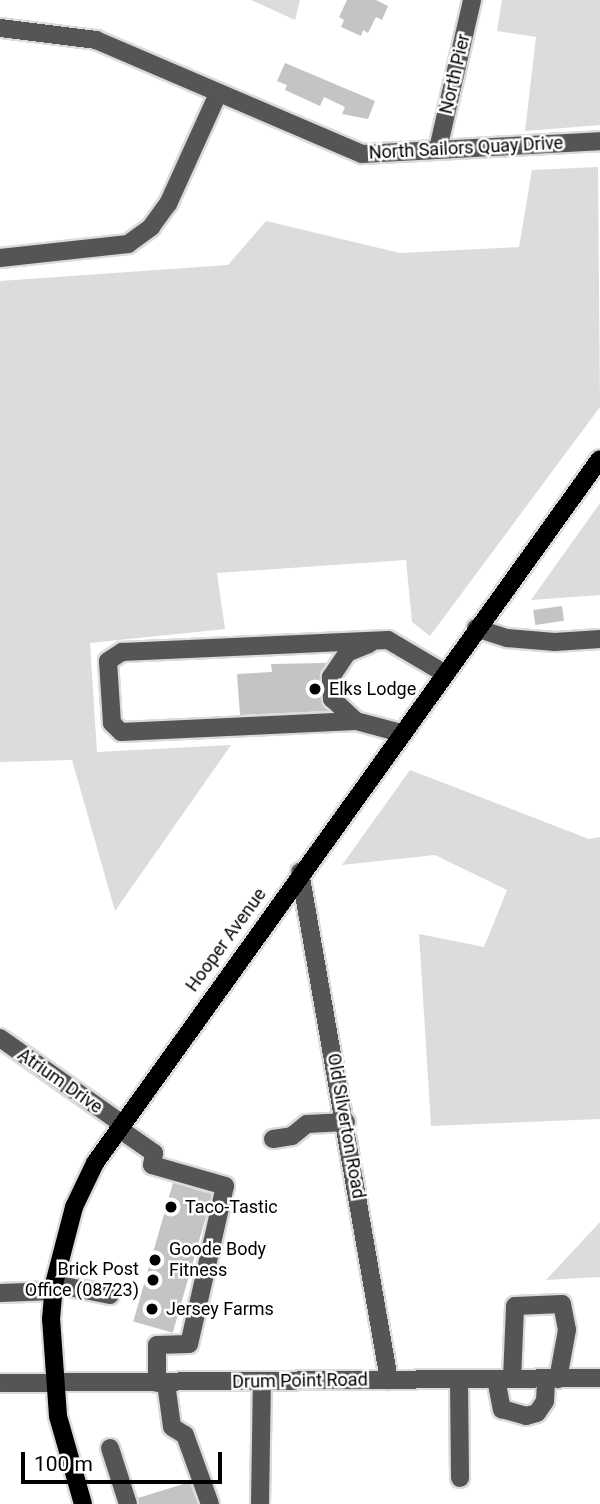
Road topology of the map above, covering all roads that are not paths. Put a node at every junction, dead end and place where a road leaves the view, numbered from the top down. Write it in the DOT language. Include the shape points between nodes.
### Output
graph roads {
  1 [pos="472,0"];
  2 [pos="0,28"];
  3 [pos="218,94"];
  4 [pos="600,141"];
  5 [pos="439,149"];
  6 [pos="0,258"];
  7 [pos="600,459"];
  8 [pos="476,628"];
  9 [pos="600,639"];
  10 [pos="388,640"];
  11 [pos="444,673"];
  12 [pos="356,721"];
  13 [pos="401,733"];
  14 [pos="300,872"];
  15 [pos="0,1038"];
  16 [pos="346,1122"];
  17 [pos="119,1126"];
  18 [pos="273,1139"];
  19 [pos="54,1287"];
  20 [pos="0,1293"];
  21 [pos="110,1295"];
  22 [pos="600,1378"];
  23 [pos="458,1379"];
  24 [pos="504,1379"];
  25 [pos="552,1379"];
  26 [pos="389,1380"];
  27 [pos="262,1381"];
  28 [pos="162,1382"];
  29 [pos="0,1383"];
  30 [pos="53,1383"];
  31 [pos="110,1448"];
  32 [pos="460,1478"];
  33 [pos="83,1504"];
  34 [pos="128,1504"];
  35 [pos="211,1504"];
  36 [pos="260,1504"];
  1 -- 5 [label="street, North Pier"];
  2 -- 3 [label="street, North Sailors Quay Drive" via="96,40"];
  3 -- 5 [label="street, North Sailors Quay Drive" via="362,154"];
  3 -- 6 [label="street" via="168,204 151,227 128,244"];
  4 -- 5 [label="street, North Sailors Quay Drive"];
  7 -- 8 [label="main road, Hooper Avenue"];
  8 -- 9 [label="street" via="531,640"];
  8 -- 11 [label="main road, Hooper Avenue"];
  10 -- 11 [label="street"];
  10 -- 12 [label="street" via="347,653 331,677 332,699"];
  10 -- 12 [label="street" via="122,652 108,660 112,723 121,732"];
  11 -- 13 [label="main road, Hooper Avenue"];
  12 -- 13 [label="street"];
  13 -- 14 [label="main road, Hooper Avenue"];
  14 -- 16 [label="street, Old Silverton Road"];
  14 -- 17 [label="main road, Hooper Avenue"];
  15 -- 17 [label="street, Atrium Drive"];
  16 -- 18 [label="street" via="307,1124 292,1136"];
  16 -- 26 [label="street, Old Silverton Road"];
  17 -- 19 [label="main road, Hooper Avenue" via="74,1208"];
  17 -- 28 [label="street, Atrium Drive" via="153,1153 152,1165 225,1186 189,1344 157,1345"];
  19 -- 20 [label="street"];
  19 -- 21 [label="street"];
  19 -- 30 [label="main road, Hooper Avenue"];
  22 -- 25 [label="street, Drum Point Road"];
  23 -- 24 [label="street, Drum Point Road"];
  23 -- 26 [label="street, Drum Point Road"];
  23 -- 32 [label="street"];
  24 -- 25 [label="street, Drum Point Road"];
  24 -- 25 [label="street" via="502,1409 526,1416 537,1413"];
  24 -- 25 [label="street" via="515,1306 562,1304 567,1310"];
  26 -- 27 [label="street, Drum Point Road"];
  27 -- 28 [label="street, Drum Point Road"];
  27 -- 36 [label="street"];
  28 -- 30 [label="street, Drum Point Road"];
  28 -- 35 [label="street" via="172,1427 185,1435"];
  29 -- 30 [label="street, Drum Point Road"];
  30 -- 33 [label="main road, Hooper Avenue"];
  31 -- 34 [label="street"];
}
